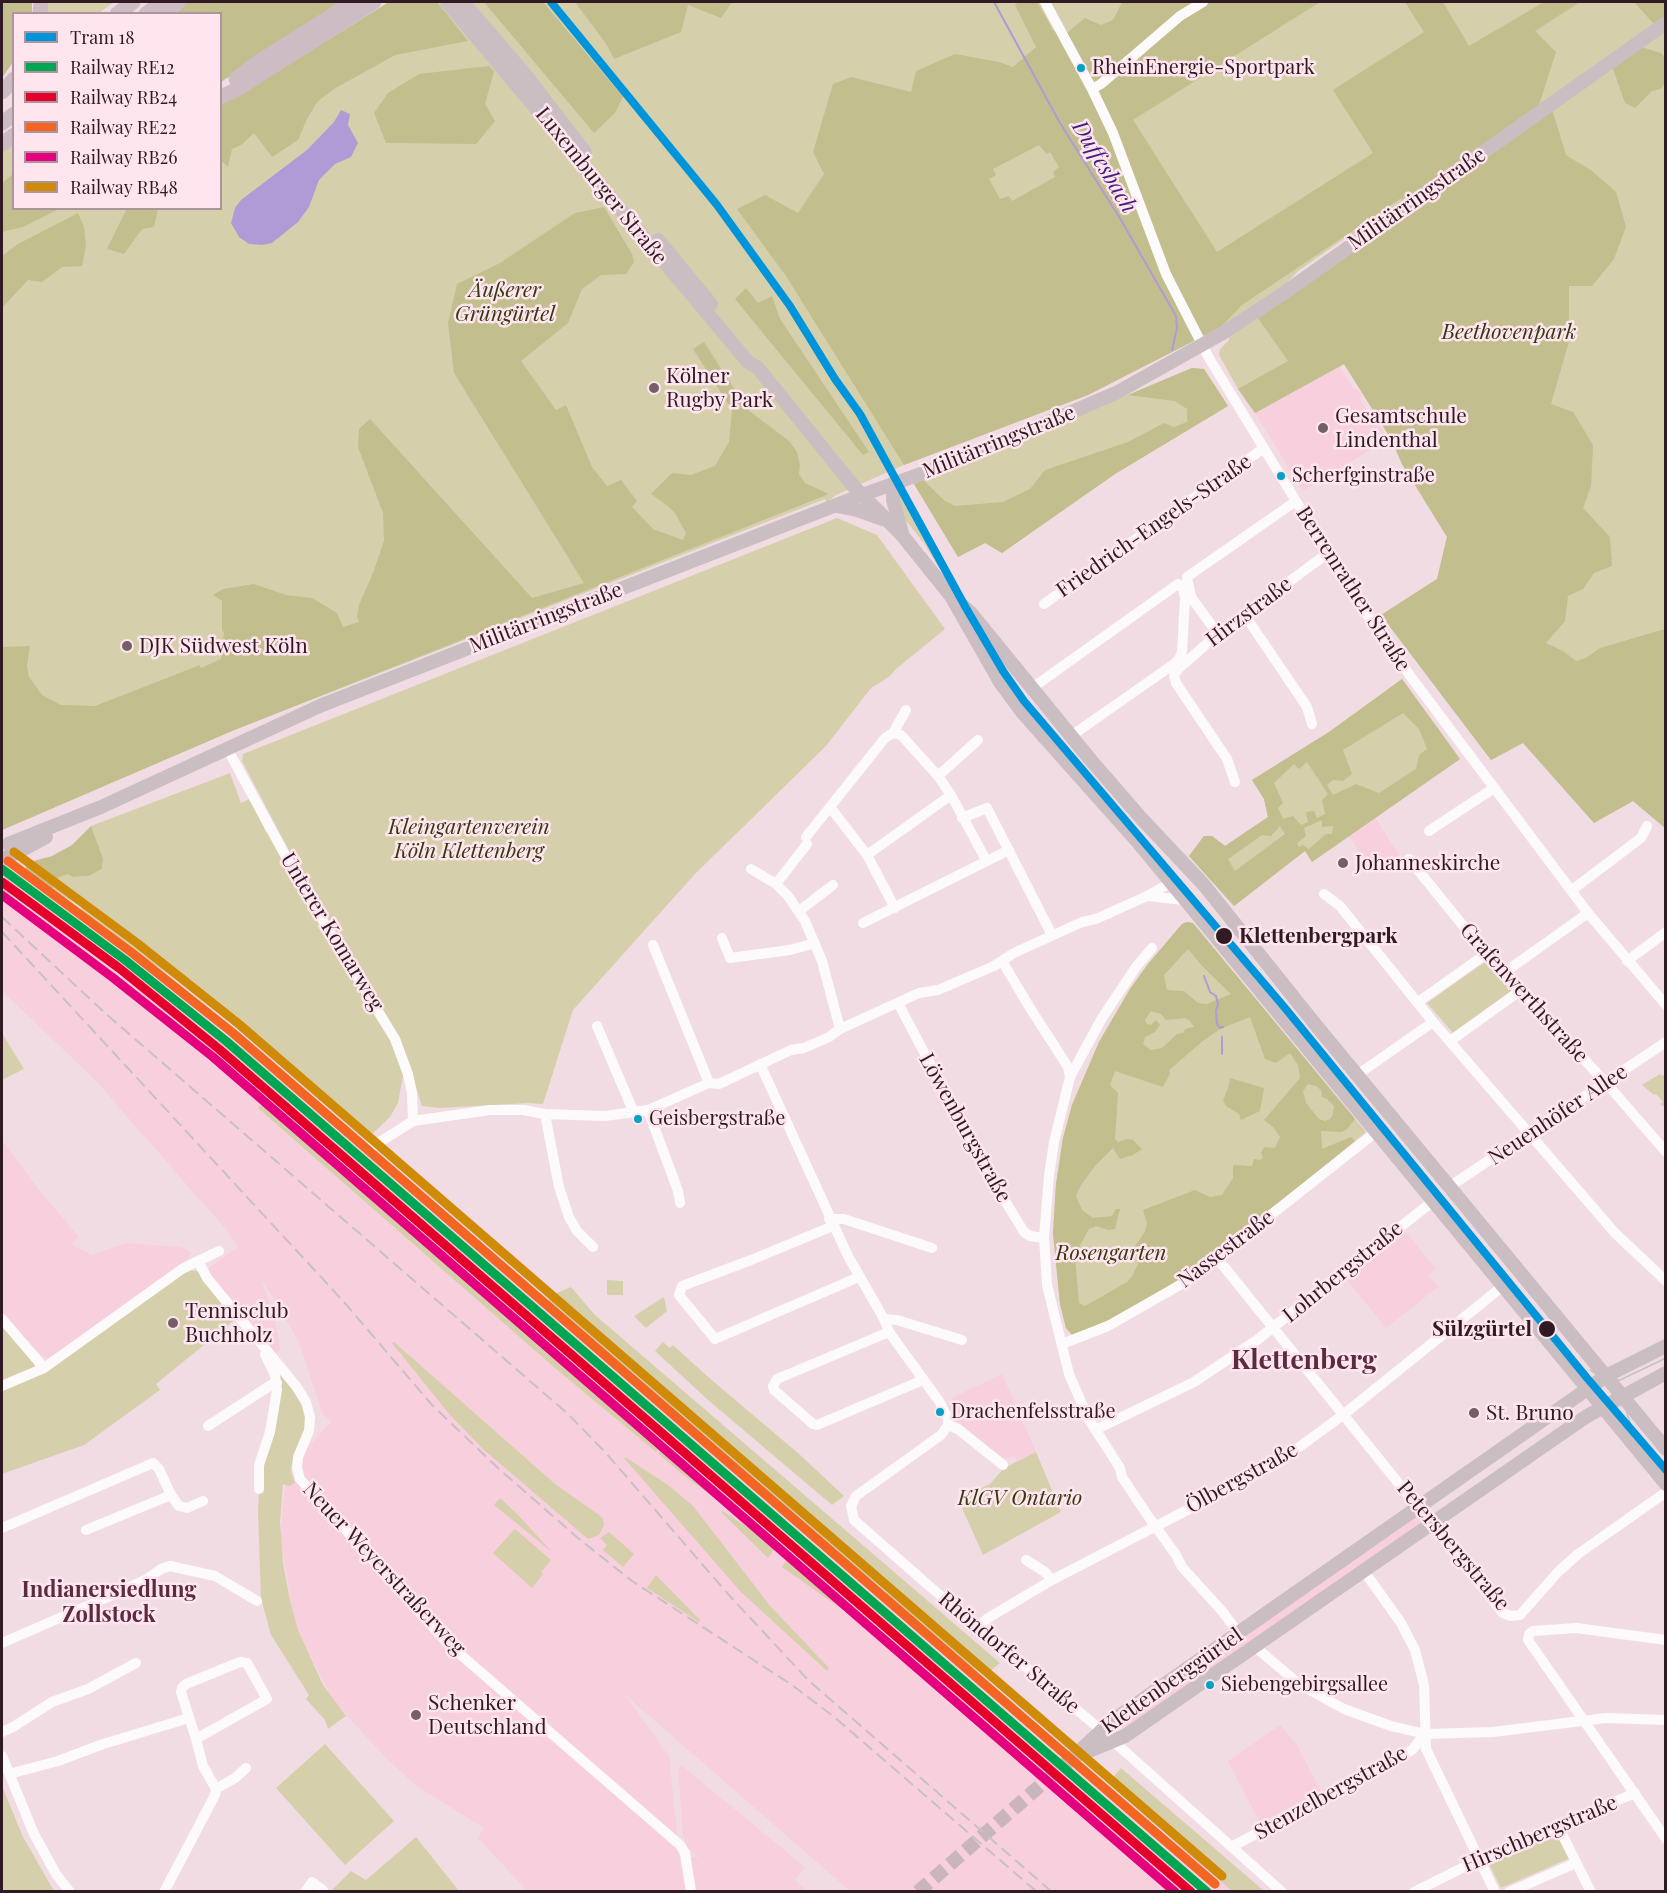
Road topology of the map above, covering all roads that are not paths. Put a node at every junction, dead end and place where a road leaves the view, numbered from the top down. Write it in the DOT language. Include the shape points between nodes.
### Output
graph roads {
  1 [pos="133,2"];
  2 [pos="162,2"];
  3 [pos="353,2"];
  4 [pos="374,2"];
  5 [pos="447,2"];
  6 [pos="462,2"];
  7 [pos="1045,2"];
  8 [pos="1203,2"];
  9 [pos="120,12"];
  10 [pos="149,12"];
  11 [pos="1665,23"];
  12 [pos="222,87"];
  13 [pos="1092,89"];
  14 [pos="222,96"];
  15 [pos="1203,345"];
  16 [pos="758,368"];
  17 [pos="1264,448"];
  18 [pos="843,473"];
  19 [pos="894,483"];
  20 [pos="862,495"];
  21 [pos="1296,501"];
  22 [pos="835,506"];
  23 [pos="890,523"];
  24 [pos="902,535"];
  25 [pos="1328,553"];
  26 [pos="1183,581"];
  27 [pos="951,596"];
  28 [pos="1044,604"];
  29 [pos="1244,614"];
  30 [pos="1218,634"];
  31 [pos="1174,670"];
  32 [pos="1032,688"];
  33 [pos="1048,707"];
  34 [pos="906,710"];
  35 [pos="1022,711"];
  36 [pos="1312,724"];
  37 [pos="892,733"];
  38 [pos="1071,736"];
  39 [pos="978,740"];
  40 [pos="228,750"];
  41 [pos="938,776"];
  42 [pos="1235,782"];
  43 [pos="1494,788"];
  44 [pos="951,795"];
  45 [pos="830,807"];
  46 [pos="962,818"];
  47 [pos="1647,826"];
  48 [pos="1429,831"];
  49 [pos="13,848"];
  50 [pos="1010,850"];
  51 [pos="867,855"];
  52 [pos="1178,858"];
  53 [pos="1409,859"];
  54 [pos="986,860"];
  55 [pos="751,869"];
  56 [pos="1173,881"];
  57 [pos="776,884"];
  58 [pos="834,885"];
  59 [pos="1204,885"];
  60 [pos="1572,890"];
  61 [pos="1324,894"];
  62 [pos="1147,896"];
  63 [pos="1184,900"];
  64 [pos="896,908"];
  65 [pos="799,911"];
  66 [pos="1588,913"];
  67 [pos="863,923"];
  68 [pos="1665,932"];
  69 [pos="1052,935"];
  70 [pos="722,938"];
  71 [pos="815,943"];
  72 [pos="653,945"];
  73 [pos="1152,948"];
  74 [pos="1486,954"];
  75 [pos="1002,961"];
  76 [pos="1628,961"];
  77 [pos="1512,967"];
  78 [pos="1520,991"];
  79 [pos="1419,1002"];
  80 [pos="898,1003"];
  81 [pos="1665,1005"];
  82 [pos="1433,1022"];
  83 [pos="597,1026"];
  84 [pos="840,1029"];
  85 [pos="1450,1041"];
  86 [pos="1665,1042"];
  87 [pos="760,1064"];
  88 [pos="1357,1075"];
  89 [pos="1070,1077"];
  90 [pos="1605,1082"];
  91 [pos="709,1083"];
  92 [pos="648,1110"];
  93 [pos="634,1113"];
  94 [pos="545,1114"];
  95 [pos="413,1121"];
  96 [pos="1376,1132"];
  97 [pos="1530,1135"];
  98 [pos="372,1147"];
  99 [pos="1665,1152"];
  100 [pos="1441,1198"];
  101 [pos="680,1203"];
  102 [pos="831,1222"];
  103 [pos="1044,1238"];
  104 [pos="593,1247"];
  105 [pos="932,1248"];
  106 [pos="219,1251"];
  107 [pos="1217,1258"];
  108 [pos="198,1261"];
  109 [pos="859,1277"];
  110 [pos="1665,1281"];
  111 [pos="1503,1286"];
  112 [pos="2,1319"];
  113 [pos="884,1319"];
  114 [pos="1274,1327"];
  115 [pos="889,1332"];
  116 [pos="962,1340"];
  117 [pos="1062,1344"];
  118 [pos="1665,1346"];
  119 [pos="266,1351"];
  120 [pos="44,1368"];
  121 [pos="1665,1373"];
  122 [pos="1606,1376"];
  123 [pos="923,1380"];
  124 [pos="276,1383"];
  125 [pos="2,1386"];
  126 [pos="1587,1390"];
  127 [pos="1623,1396"];
  128 [pos="1603,1407"];
  129 [pos="1343,1415"];
  130 [pos="948,1425"];
  131 [pos="208,1426"];
  132 [pos="1096,1429"];
  133 [pos="1529,1431"];
  134 [pos="1539,1449"];
  135 [pos="1665,1449"];
  136 [pos="1003,1466"];
  137 [pos="1665,1484"];
  138 [pos="259,1489"];
  139 [pos="1665,1492"];
  140 [pos="171,1495"];
  141 [pos="203,1501"];
  142 [pos="1419,1508"];
  143 [pos="1432,1524"];
  144 [pos="1155,1526"];
  145 [pos="2,1528"];
  146 [pos="86,1530"];
  147 [pos="1026,1560"];
  148 [pos="1364,1571"];
  149 [pos="1052,1580"];
  150 [pos="257,1600"];
  151 [pos="1520,1616"];
  152 [pos="978,1627"];
  153 [pos="1533,1631"];
  154 [pos="1239,1634"];
  155 [pos="1665,1640"];
  156 [pos="2,1643"];
  157 [pos="1254,1646"];
  158 [pos="136,1663"];
  159 [pos="189,1718"];
  160 [pos="1585,1720"];
  161 [pos="1665,1720"];
  162 [pos="1101,1730"];
  163 [pos="2,1732"];
  164 [pos="1425,1734"];
  165 [pos="196,1739"];
  166 [pos="1113,1741"];
  167 [pos="2,1756"];
  168 [pos="246,1768"];
  169 [pos="9,1774"];
  170 [pos="216,1789"];
  171 [pos="1635,1793"];
  172 [pos="1558,1826"];
  173 [pos="1665,1839"];
  174 [pos="1233,1846"];
  175 [pos="1480,1859"];
  176 [pos="1576,1863"];
  177 [pos="323,1890"];
  178 [pos="70,1892"];
  179 [pos="164,1892"];
  180 [pos="305,1892"];
  181 [pos="691,1892"];
  182 [pos="1282,1892"];
  183 [pos="1414,1892"];
  184 [pos="1495,1892"];
  185 [pos="1509,1892"];
  186 [pos="1592,1892"];
  1 -- 9 [label="highway"];
  2 -- 10 [label="highway"];
  3 -- 12 [label="highway"];
  4 -- 14 [label="highway"];
  5 -- 16 [label="main road, Luxemburger Straße" via="736,349"];
  6 -- 16 [label="main road, Luxemburger Straße" via="755,357"];
  7 -- 13 [label="street, Berrenrather Straße"];
  8 -- 13 [label="street" via="1180,16"];
  11 -- 15 [label="main road, Militärringstraße" via="1284,293"];
  13 -- 15 [label="street, Berrenrather Straße" via="1114,135 1166,274"];
  15 -- 17 [label="street, Berrenrather Straße"];
  15 -- 19 [label="main road, Militärringstraße" via="1067,415"];
  16 -- 18 [label="main road, Luxemburger Straße"];
  17 -- 21 [label="street, Berrenrather Straße"];
  17 -- 28 [label="street, Friedrich-Engels-Straße"];
  18 -- 20 [label="main road, Luxemburger Straße"];
  18 -- 22 [label="main road" via="842,491"];
  19 -- 20 [label="main road, Militärringstraße"];
  19 -- 24 [label="main road" via="893,500"];
  20 -- 22 [label="main road, Militärringstraße"];
  20 -- 23 [label="main road, Luxemburger Straße"];
  21 -- 25 [label="street, Berrenrather Straße"];
  21 -- 26 [label="street"];
  22 -- 23 [label="main road"];
  22 -- 40 [label="main road, Militärringstraße" via="322,705"];
  23 -- 24 [label="main road, Luxemburger Straße"];
  24 -- 27 [label="main road, Luxemburger Straße"];
  25 -- 29 [label="street, Hirzstraße"];
  25 -- 43 [label="street, Berrenrather Straße" via="1375,626"];
  26 -- 30 [label="street"];
  26 -- 31 [label="street" via="1182,652"];
  26 -- 32 [label="street"];
  27 -- 32 [label="main road, Luxemburger Straße" via="970,612"];
  27 -- 35 [label="main road, Luxemburger Straße" via="1000,682"];
  29 -- 30 [label="street, Hirzstraße"];
  29 -- 36 [label="street" via="1308,706"];
  30 -- 31 [label="street, Hirzstraße"];
  31 -- 38 [label="street, Hirzstraße"];
  31 -- 42 [label="street" via="1176,683 1227,759"];
  32 -- 33 [label="main road, Luxemburger Straße"];
  33 -- 35 [label="main road" via="1033,697 1024,701"];
  33 -- 38 [label="main road, Luxemburger Straße"];
  34 -- 37 [label="street"];
  35 -- 56 [label="main road, Luxemburger Straße"];
  37 -- 41 [label="street" via="900,735"];
  37 -- 45 [label="street"];
  38 -- 52 [label="main road, Luxemburger Straße"];
  39 -- 41 [label="street"];
  40 -- 49 [label="main road, Militärringstraße"];
  40 -- 95 [label="street, Unterer Komarweg" via="303,888 395,1040 408,1074"];
  41 -- 44 [label="street"];
  43 -- 48 [label="street"];
  43 -- 60 [label="street, Berrenrather Straße"];
  44 -- 46 [label="street"];
  44 -- 51 [label="street"];
  45 -- 51 [label="street"];
  45 -- 57 [label="street"];
  46 -- 50 [label="street" via="987,808"];
  46 -- 54 [label="street"];
  47 -- 60 [label="street" via="1641,838"];
  50 -- 54 [label="street"];
  50 -- 69 [label="street"];
  51 -- 64 [label="street"];
  52 -- 56 [label="main road" via="1180,868"];
  52 -- 59 [label="main road, Luxemburger Straße"];
  53 -- 74 [label="street, Grafenwerthstraße"];
  54 -- 64 [label="street"];
  55 -- 57 [label="street"];
  56 -- 59 [label="main road" via="1191,880"];
  56 -- 62 [label="street"];
  56 -- 63 [label="main road, Luxemburger Straße"];
  57 -- 65 [label="street"];
  58 -- 65 [label="street"];
  59 -- 88 [label="main road, Luxemburger Straße"];
  60 -- 66 [label="street, Berrenrather Straße"];
  61 -- 79 [label="street" via="1340,906"];
  62 -- 63 [label="street"];
  62 -- 69 [label="street"];
  63 -- 96 [label="main road, Luxemburger Straße"];
  64 -- 67 [label="street"];
  65 -- 71 [label="street"];
  66 -- 76 [label="street, Berrenrather Straße"];
  66 -- 77 [label="street"];
  68 -- 76 [label="street"];
  69 -- 75 [label="street"];
  70 -- 71 [label="street" via="730,958"];
  71 -- 84 [label="street"];
  72 -- 91 [label="street"];
  73 -- 89 [label="street" via="1102,1018"];
  74 -- 78 [label="street, Grafenwerthstraße"];
  74 -- 79 [label="street"];
  75 -- 80 [label="street"];
  75 -- 89 [label="street" via="1068,1067"];
  76 -- 81 [label="street, Berrenrather Straße"];
  78 -- 85 [label="street"];
  78 -- 90 [label="street, Grafenwerthstraße"];
  79 -- 82 [label="street"];
  80 -- 84 [label="street"];
  80 -- 103 [label="street, Löwenburgstraße" via="987,1173 1024,1232"];
  82 -- 85 [label="street"];
  82 -- 88 [label="street"];
  83 -- 93 [label="street"];
  84 -- 87 [label="street"];
  85 -- 97 [label="street"];
  86 -- 90 [label="street, Neuenhöfer Allee"];
  87 -- 91 [label="street" via="719,1084"];
  87 -- 102 [label="street"];
  88 -- 100 [label="main road, Luxemburger Straße"];
  89 -- 103 [label="street" via="1054,1142"];
  90 -- 97 [label="street, Neuenhöfer Allee"];
  90 -- 99 [label="street, Grafenwerthstraße"];
  91 -- 92 [label="street"];
  92 -- 93 [label="street"];
  92 -- 101 [label="street"];
  93 -- 94 [label="street"];
  94 -- 95 [label="street" via="490,1110"];
  94 -- 104 [label="street" via="569,1216"];
  95 -- 98 [label="street"];
  96 -- 100 [label="main road, Luxemburger Straße" via="1417,1184"];
  96 -- 107 [label="street, Nassestraße"];
  97 -- 100 [label="street, Neuenhöfer Allee"];
  97 -- 110 [label="street" via="1615,1233"];
  100 -- 111 [label="main road, Luxemburger Straße"];
  100 -- 114 [label="street, Lohrbergstraße" via="1366,1252"];
  100 -- 122 [label="main road, Luxemburger Straße"];
  102 -- 105 [label="street" via="844,1220"];
  102 -- 109 [label="street"];
  102 -- 109 [label="street" via="751,1260 682,1286 679,1295 716,1338"];
  103 -- 117 [label="street" via="1047,1285"];
  106 -- 108 [label="street"];
  107 -- 114 [label="street, Petersbergstraße"];
  107 -- 117 [label="street, Nassestraße" via="1148,1304 1108,1326"];
  108 -- 119 [label="street, Neuer Weyerstraßerweg" via="207,1278"];
  108 -- 120 [label="street"];
  109 -- 113 [label="street"];
  111 -- 126 [label="main road, Luxemburger Straße"];
  111 -- 129 [label="street, Ölbergstraße"];
  112 -- 120 [label="street"];
  113 -- 115 [label="street"];
  113 -- 116 [label="street"];
  114 -- 129 [label="street, Petersbergstraße"];
  114 -- 132 [label="street, Lohrbergstraße" via="1194,1382"];
  115 -- 123 [label="street"];
  115 -- 123 [label="street" via="777,1379 773,1386 817,1425"];
  117 -- 132 [label="street" via="1069,1374"];
  118 -- 122 [label="main road"];
  119 -- 124 [label="street"];
  119 -- 181 [label="street, Neuer Weyerstraßerweg" via="296,1386 310,1417 309,1431 298,1457 300,1479 446,1642 681,1845"];
  120 -- 125 [label="street"];
  121 -- 127 [label="main road"];
  122 -- 126 [label="main road, Klettenberggürtel"];
  122 -- 127 [label="main road, Luxemburger Straße"];
  123 -- 130 [label="street" via="939,1401"];
  124 -- 131 [label="street"];
  124 -- 138 [label="street" via="270,1432 259,1465"];
  126 -- 128 [label="main road, Luxemburger Straße"];
  126 -- 133 [label="main road, Klettenberggürtel"];
  127 -- 128 [label="main road"];
  127 -- 135 [label="main road, Luxemburger Straße"];
  128 -- 134 [label="main road, Klettenberggürtel"];
  128 -- 137 [label="main road, Luxemburger Straße"];
  129 -- 142 [label="street, Petersbergstraße"];
  129 -- 144 [label="street, Ölbergstraße" via="1276,1464"];
  130 -- 136 [label="street"];
  130 -- 152 [label="street, Rhöndorfer Straße" via="941,1435 861,1490 851,1506 852,1514 858,1524"];
  132 -- 144 [label="street"];
  133 -- 134 [label="main road" via="1529,1443"];
  133 -- 142 [label="main road, Klettenberggürtel"];
  134 -- 143 [label="main road, Klettenberggürtel"];
  139 -- 151 [label="street" via="1578,1554"];
  140 -- 141 [label="street" via="179,1506 187,1508"];
  140 -- 145 [label="street" via="153,1464"];
  140 -- 146 [label="street"];
  142 -- 143 [label="street, Petersbergstraße"];
  142 -- 154 [label="main road, Klettenberggürtel"];
  143 -- 148 [label="main road, Klettenberggürtel"];
  143 -- 151 [label="street, Petersbergstraße" via="1503,1613"];
  144 -- 149 [label="street, Ölbergstraße"];
  144 -- 154 [label="street" via="1194,1582"];
  147 -- 149 [label="street"];
  148 -- 157 [label="main road, Klettenberggürtel"];
  148 -- 164 [label="street" via="1401,1623 1420,1662"];
  149 -- 152 [label="street, Ölbergstraße"];
  150 -- 156 [label="street" via="215,1576 170,1566"];
  151 -- 153 [label="street, Petersbergstraße"];
  152 -- 162 [label="street, Rhöndorfer Straße"];
  153 -- 155 [label="street" via="1576,1628"];
  153 -- 160 [label="street, Petersbergstraße" via="1528,1640"];
  154 -- 162 [label="main road, Klettenberggürtel"];
  157 -- 164 [label="street" via="1299,1684 1344,1709"];
  157 -- 166 [label="main road, Klettenberggürtel"];
  158 -- 163 [label="street" via="88,1689 52,1701"];
  159 -- 165 [label="street"];
  159 -- 165 [label="street" via="181,1692 186,1684 240,1662 247,1663 267,1699"];
  159 -- 169 [label="street"];
  160 -- 161 [label="street"];
  160 -- 164 [label="street" via="1493,1732"];
  160 -- 171 [label="street, Petersbergstraße"];
  162 -- 166 [label="street, Rhöndorfer Straße"];
  162 -- 166 [label="main road, Klettenberggürtel" via="1072,1758"];
  164 -- 174 [label="street, Stenzelbergstraße" via="1402,1756"];
  164 -- 175 [label="street" via="1426,1749"];
  165 -- 170 [label="street" via="203,1766"];
  166 -- 174 [label="street, Rhöndorfer Straße"];
  167 -- 169 [label="street"];
  168 -- 170 [label="street"];
  169 -- 178 [label="street" via="34,1834"];
  170 -- 179 [label="street"];
  171 -- 172 [label="street, Hirschbergstraße"];
  171 -- 173 [label="street, Petersbergstraße"];
  172 -- 175 [label="street, Hirschbergstraße"];
  172 -- 176 [label="street"];
  174 -- 182 [label="street, Rhöndorfer Straße"];
  175 -- 183 [label="street, Hirschbergstraße"];
  175 -- 184 [label="street"];
  176 -- 185 [label="street"];
  176 -- 186 [label="street"];
  177 -- 180 [label="street" via="312,1882"];
}
